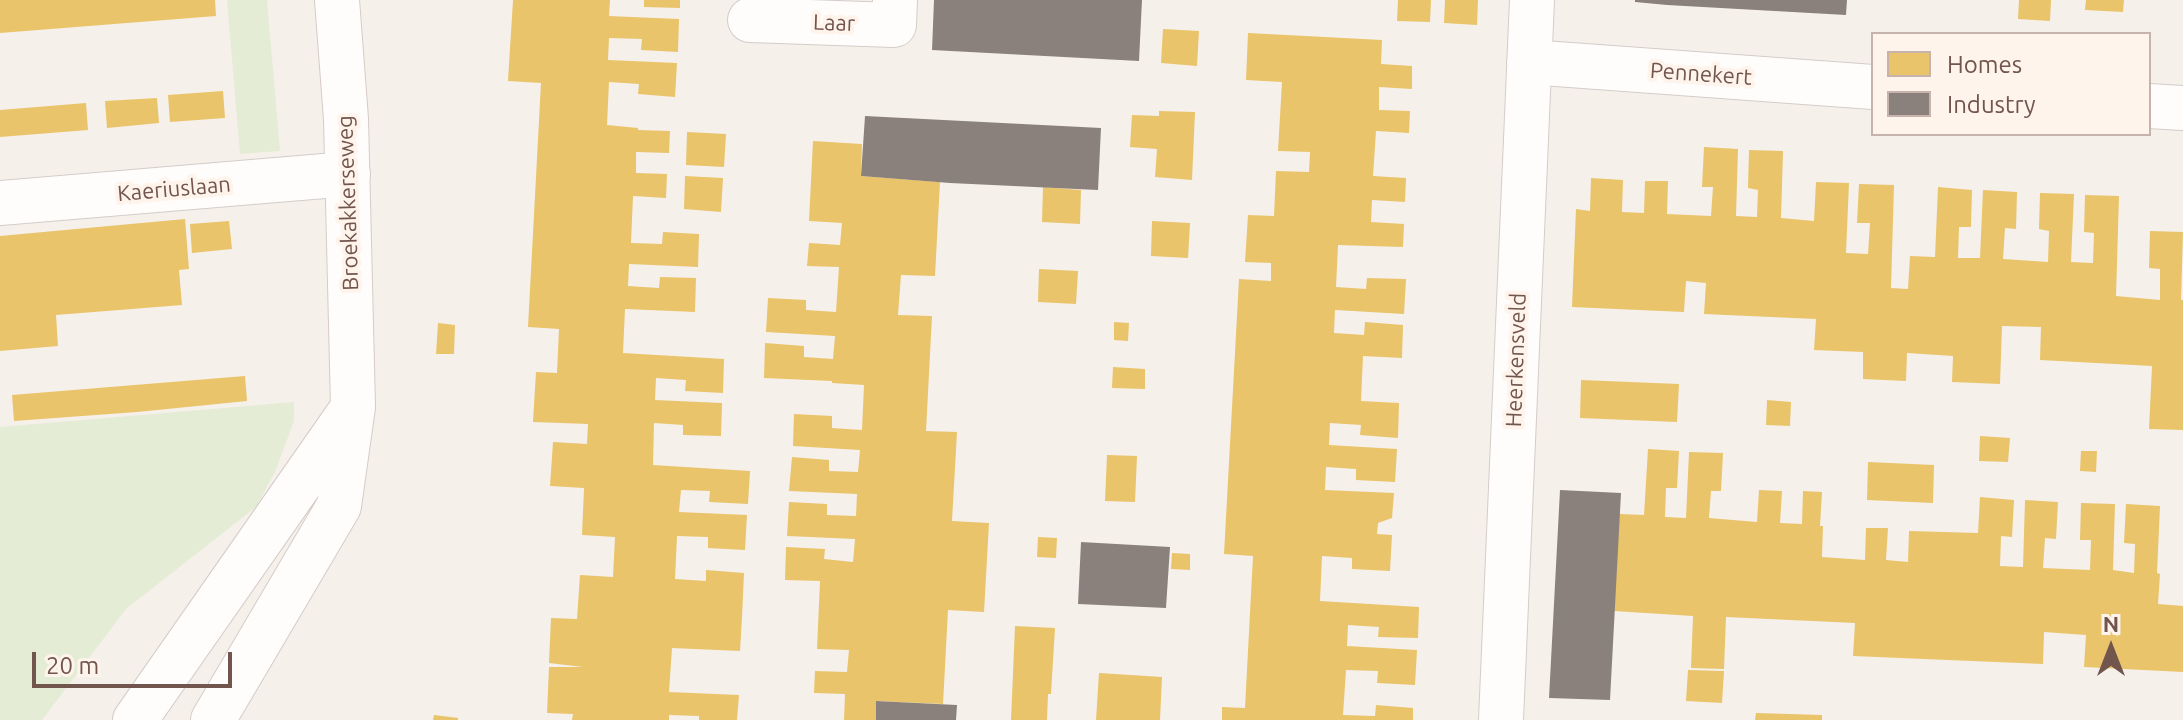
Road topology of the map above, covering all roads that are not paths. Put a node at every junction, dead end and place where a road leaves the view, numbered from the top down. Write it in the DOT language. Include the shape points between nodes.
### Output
graph roads {
  1 [pos="337,0"];
  2 [pos="895,0"];
  3 [pos="1532,0"];
  4 [pos="750,20"];
  5 [pos="1529,62"];
  6 [pos="1871,87"];
  7 [pos="2151,106"];
  8 [pos="2183,108"];
  9 [pos="348,174"];
  10 [pos="0,203"];
  11 [pos="353,407"];
  12 [pos="135,720"];
  13 [pos="213,720"];
  14 [pos="1501,720"];
  1 -- 9 [label="street, Broekakkerseweg"];
  2 -- 4 [label="street, Laar" via="894,25"];
  3 -- 5 [label="street, Heerkensveld"];
  5 -- 6 [label="street, Pennekert"];
  5 -- 14 [label="street, Heerkensveld"];
  7 -- 8 [label="street"];
  9 -- 10 [label="street, Kaeriuslaan"];
  9 -- 11 [label="street, Broekakkerseweg"];
  11 -- 12 [label="street"];
  11 -- 13 [label="street, Broekakkerseweg" via="339,506"];
}
